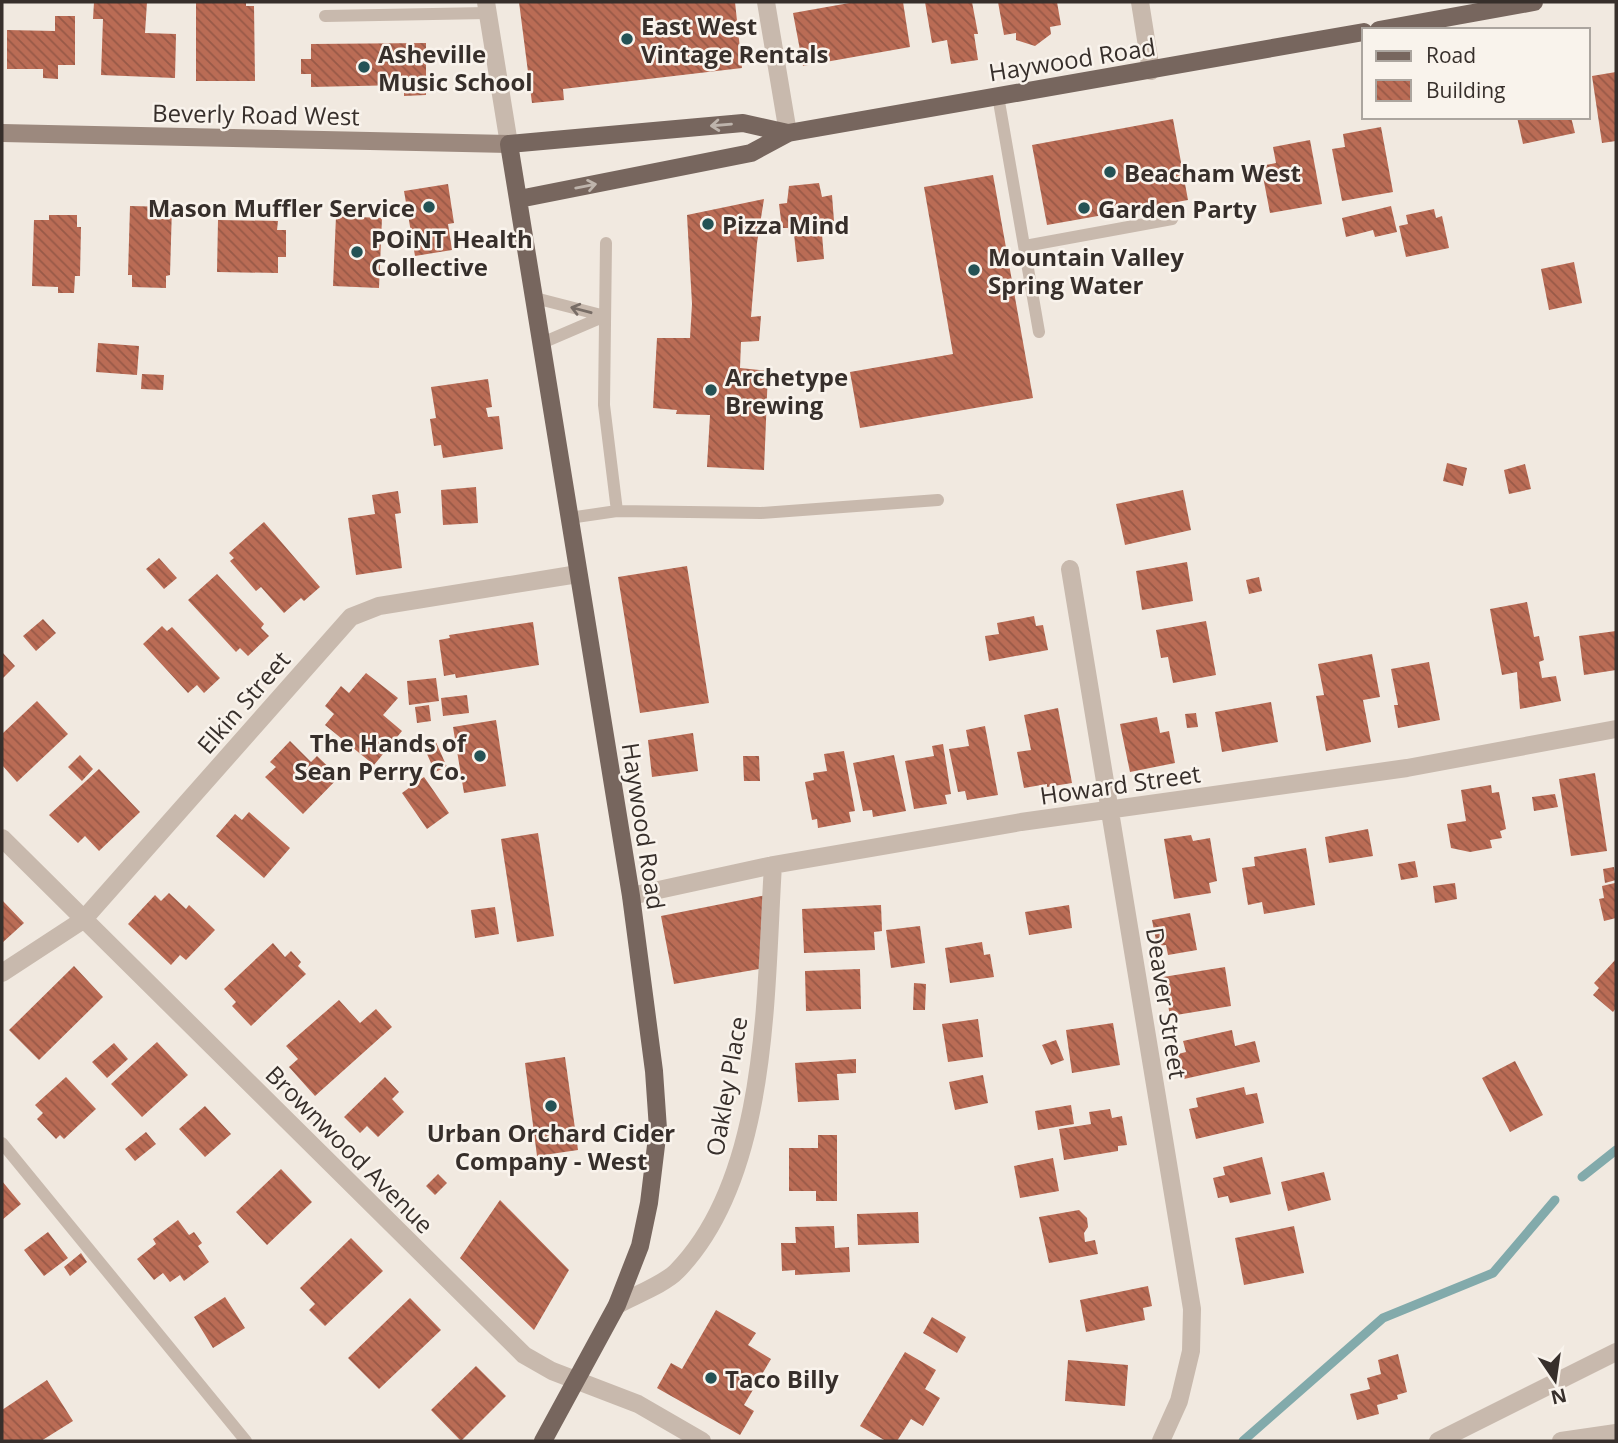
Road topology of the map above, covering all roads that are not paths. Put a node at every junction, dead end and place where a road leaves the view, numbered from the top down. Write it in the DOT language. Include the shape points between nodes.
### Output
graph roads {
  1 [pos="766,2"];
  2 [pos="1140,2"];
  3 [pos="1534,2"];
  4 [pos="486,8"];
  5 [pos="325,16"];
  6 [pos="1390,28"];
  7 [pos="1362,33"];
  8 [pos="1151,71"];
  9 [pos="998,96"];
  10 [pos="2,133"];
  11 [pos="788,133"];
  12 [pos="509,144"];
  13 [pos="519,199"];
  14 [pos="1172,219"];
  15 [pos="606,243"];
  16 [pos="1025,246"];
  17 [pos="535,298"];
  18 [pos="605,316"];
  19 [pos="1039,332"];
  20 [pos="542,343"];
  21 [pos="938,500"];
  22 [pos="617,511"];
  23 [pos="569,518"];
  24 [pos="1070,569"];
  25 [pos="578,574"];
  26 [pos="1616,729"];
  27 [pos="1111,810"];
  28 [pos="2,838"];
  29 [pos="773,865"];
  30 [pos="631,896"];
  31 [pos="83,920"];
  32 [pos="2,973"];
  33 [pos="2,1143"];
  34 [pos="617,1305"];
  35 [pos="1616,1352"];
  36 [pos="575,1380"];
  37 [pos="1616,1433"];
  38 [pos="246,1441"];
  39 [pos="542,1441"];
  40 [pos="702,1441"];
  41 [pos="1161,1441"];
  42 [pos="1438,1441"];
  43 [pos="1561,1441"];
  1 -- 11 [label="street"];
  2 -- 8 [label="street"];
  3 -- 6 [label="main road"];
  4 -- 5 [label="lane"];
  4 -- 12 [label="street"];
  7 -- 8 [label="main road, Haywood Road"];
  8 -- 9 [label="main road, Haywood Road"];
  9 -- 11 [label="main road, Haywood Road"];
  9 -- 16 [label="lane"];
  10 -- 12 [label="street, Beverly Road West"];
  11 -- 12 [label="main road, Haywood Road, one-way" via="743,124"];
  13 -- 11 [label="main road, Haywood Road, one-way" via="751,153"];
  12 -- 13 [label="main road, Haywood Road"];
  13 -- 17 [label="main road, Haywood Road"];
  14 -- 16 [label="lane"];
  15 -- 18 [label="lane"];
  16 -- 19 [label="lane"];
  18 -- 17 [label="lane, one-way"];
  17 -- 20 [label="main road, Haywood Road"];
  18 -- 20 [label="lane"];
  18 -- 22 [label="lane" via="604,405"];
  20 -- 23 [label="main road, Haywood Road"];
  21 -- 22 [label="lane" via="761,513"];
  22 -- 23 [label="lane"];
  23 -- 25 [label="main road, Haywood Road"];
  24 -- 27 [label="street, Deaver Street"];
  25 -- 30 [label="main road, Haywood Road"];
  25 -- 31 [label="street, Elkin Street" via="379,606 351,617"];
  26 -- 27 [label="street, Howard Street" via="1407,768"];
  27 -- 29 [label="street, Howard Street"];
  27 -- 41 [label="street, Deaver Street" via="1192,1309 1191,1351 1179,1401"];
  28 -- 31 [label="street, Brownwood Avenue"];
  29 -- 30 [label="street, Howard Street"];
  29 -- 34 [label="street, Oakley Place" via="763,1032 741,1155 707,1235 675,1274"];
  30 -- 34 [label="main road, Haywood Road" via="658,1129 639,1246"];
  31 -- 32 [label="street, Elkin Street"];
  31 -- 36 [label="street, Brownwood Avenue" via="523,1355"];
  33 -- 38 [label="lane"];
  34 -- 36 [label="main road, Haywood Road"];
  35 -- 42 [label="street"];
  36 -- 39 [label="main road, Haywood Road"];
  36 -- 40 [label="street, Brownwood Avenue" via="638,1404"];
  37 -- 43 [label="street"];
}
